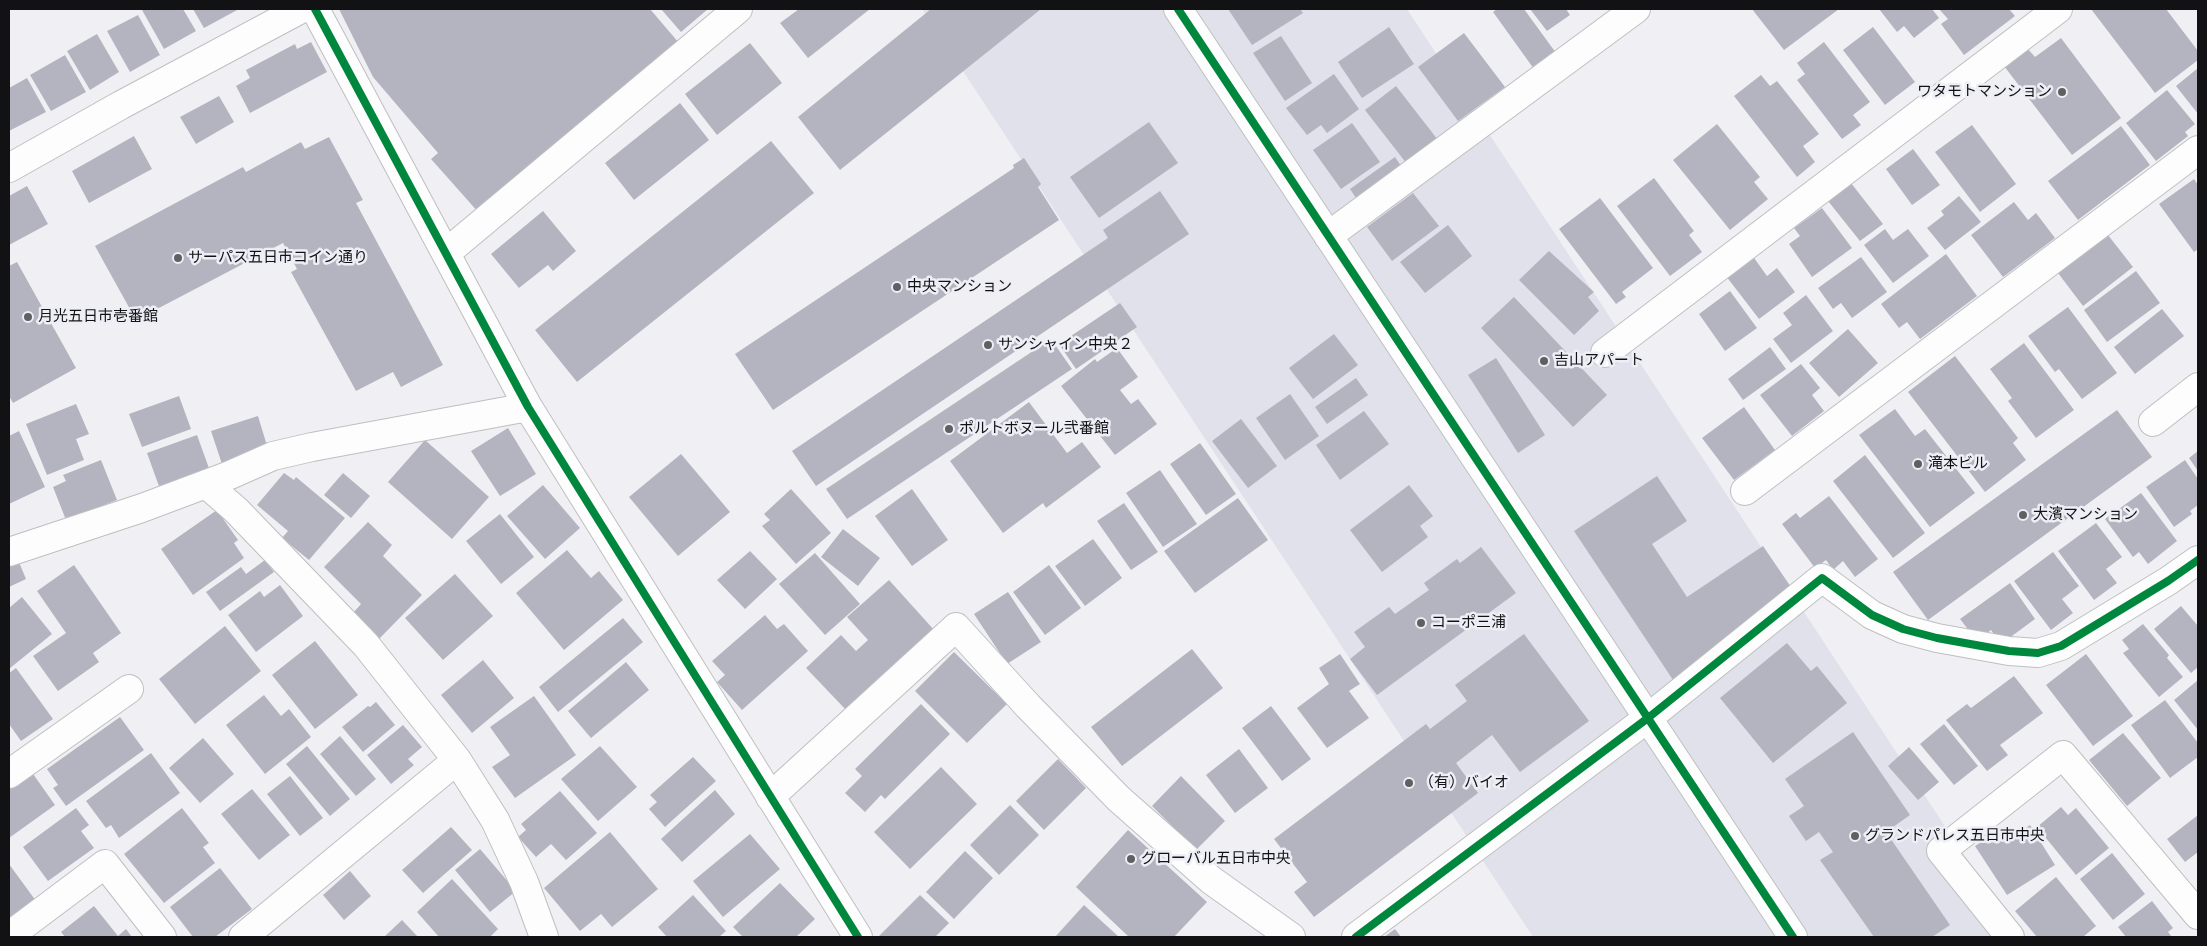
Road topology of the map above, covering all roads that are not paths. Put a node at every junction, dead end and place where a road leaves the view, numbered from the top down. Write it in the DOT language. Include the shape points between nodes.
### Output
graph roads {
  1 [pos="301,9"];
  2 [pos="315,9"];
  3 [pos="738,9"];
  4 [pos="1178,9"];
  5 [pos="1636,9"];
  6 [pos="2058,9"];
  7 [pos="2198,150"];
  8 [pos="9,168"];
  9 [pos="1328,236"];
  10 [pos="446,253"];
  11 [pos="1605,353"];
  12 [pos="2198,387"];
  13 [pos="528,407"];
  14 [pos="2154,422"];
  15 [pos="206,484"];
  16 [pos="1745,491"];
  17 [pos="9,552"];
  18 [pos="2198,560"];
  19 [pos="129,689"];
  20 [pos="1648,718"];
  21 [pos="457,760"];
  22 [pos="9,774"];
  23 [pos="770,797"];
  24 [pos="2198,915"];
  25 [pos="848,933"];
  26 [pos="9,936"];
  27 [pos="162,937"];
  28 [pos="243,937"];
  29 [pos="544,937"];
  30 [pos="1291,937"];
  31 [pos="1356,937"];
  32 [pos="1793,937"];
  33 [pos="2010,937"];
  1 -- 8 [label="street"];
  2 -- 10 [label="street"];
  3 -- 10 [label="street"];
  4 -- 9 [label="street"];
  5 -- 9 [label="street"];
  6 -- 11 [label="street"];
  7 -- 16 [label="street"];
  9 -- 20 [label="street"];
  10 -- 13 [label="street"];
  12 -- 14 [label="street"];
  13 -- 15 [label="street" via="273,456"];
  13 -- 23 [label="street"];
  15 -- 17 [label="street"];
  15 -- 21 [label="street" via="236,510 366,645"];
  18 -- 20 [label="street" via="2060,646 2038,652 2010,651 1904,629 1872,615 1822,578"];
  19 -- 22 [label="street"];
  20 -- 31 [label="street"];
  20 -- 32 [label="street"];
  21 -- 28 [label="street"];
  21 -- 29 [label="street" via="495,820 524,882"];
  23 -- 25 [label="street"];
  23 -- 30 [label="street" via="956,627 1126,806 1211,880"];
  24 -- 33 [label="street" via="2063,755 1941,851"];
  26 -- 27 [label="street" via="105,864"];
}
